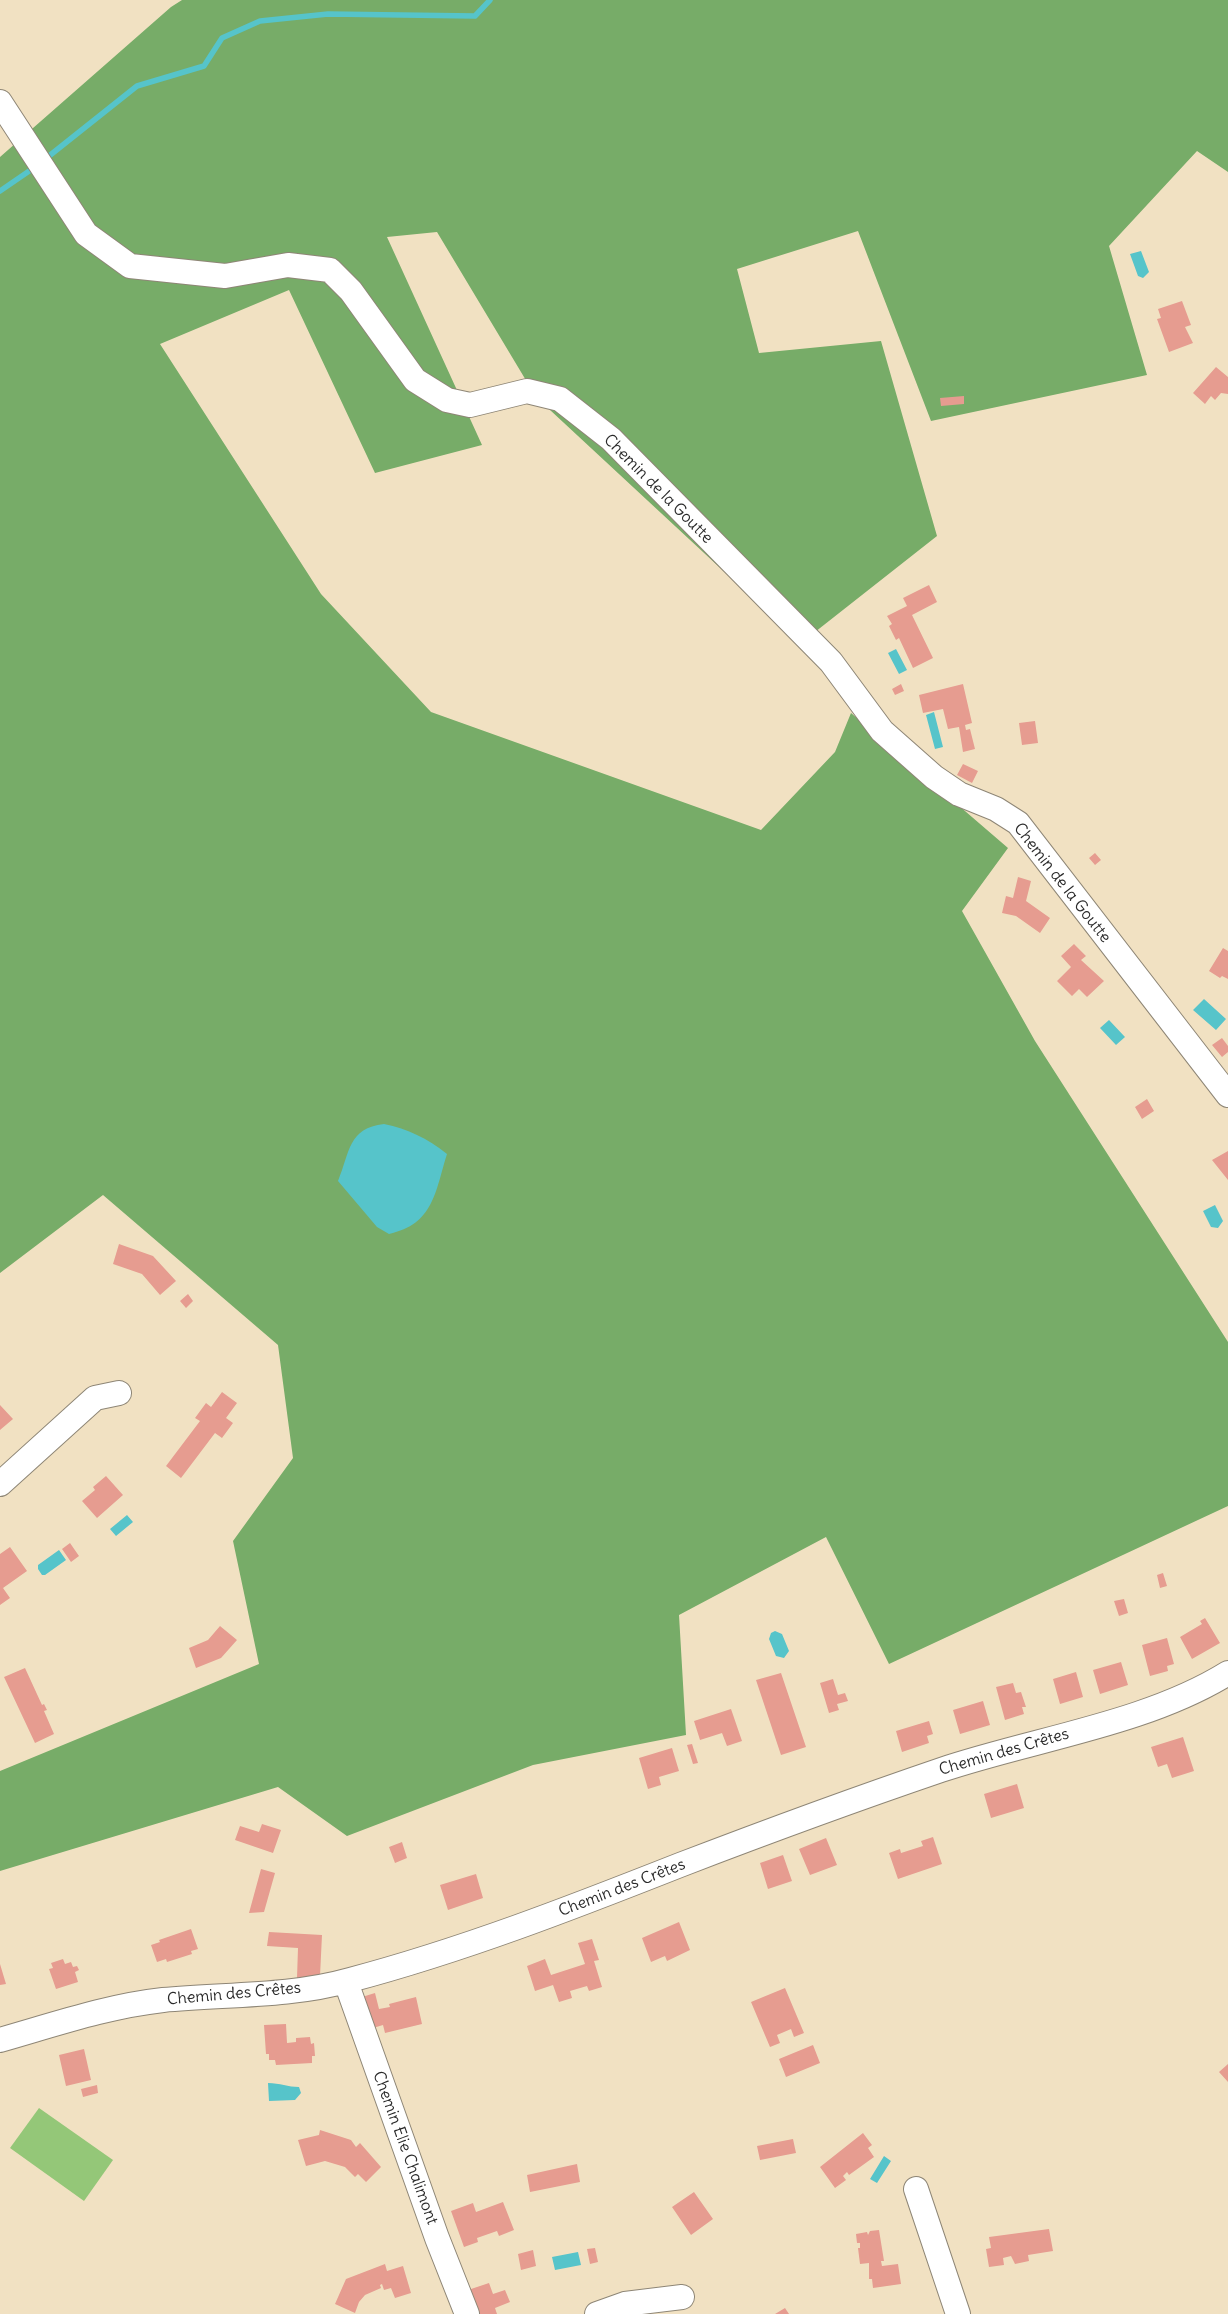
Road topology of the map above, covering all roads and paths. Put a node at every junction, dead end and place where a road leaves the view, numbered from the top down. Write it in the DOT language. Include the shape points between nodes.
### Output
graph roads {
  1 [pos="0,102"];
  2 [pos="1227,1090"];
  3 [pos="119,1393"];
  4 [pos="0,1484"];
  5 [pos="1228,1673"];
  6 [pos="346,1982"];
  7 [pos="0,2040"];
  8 [pos="916,2189"];
  9 [pos="682,2297"];
  10 [pos="467,2314"];
  11 [pos="596,2314"];
  12 [pos="958,2314"];
  1 -- 2 [label="street, Chemin de la Goutte" via="86,234 130,266 225,276 288,266 330,270 351,291 415,380 447,400 470,405 527,392 560,399 604,434 831,662 882,731 934,777 959,794 996,809 1018,823"];
  3 -- 4 [label="street" via="95,1398"];
  5 -- 6 [label="street, Chemin des Crêtes" via="1162,1705 964,1762 852,1801 542,1920"];
  6 -- 7 [label="street, Chemin des Crêtes" via="251,1995 161,2001 102,2012"];
  6 -- 10 [label="street, Chemin Elie Chalimont"];
  8 -- 12 [label="street"];
  9 -- 11 [label="street" via="625,2304"];
}
